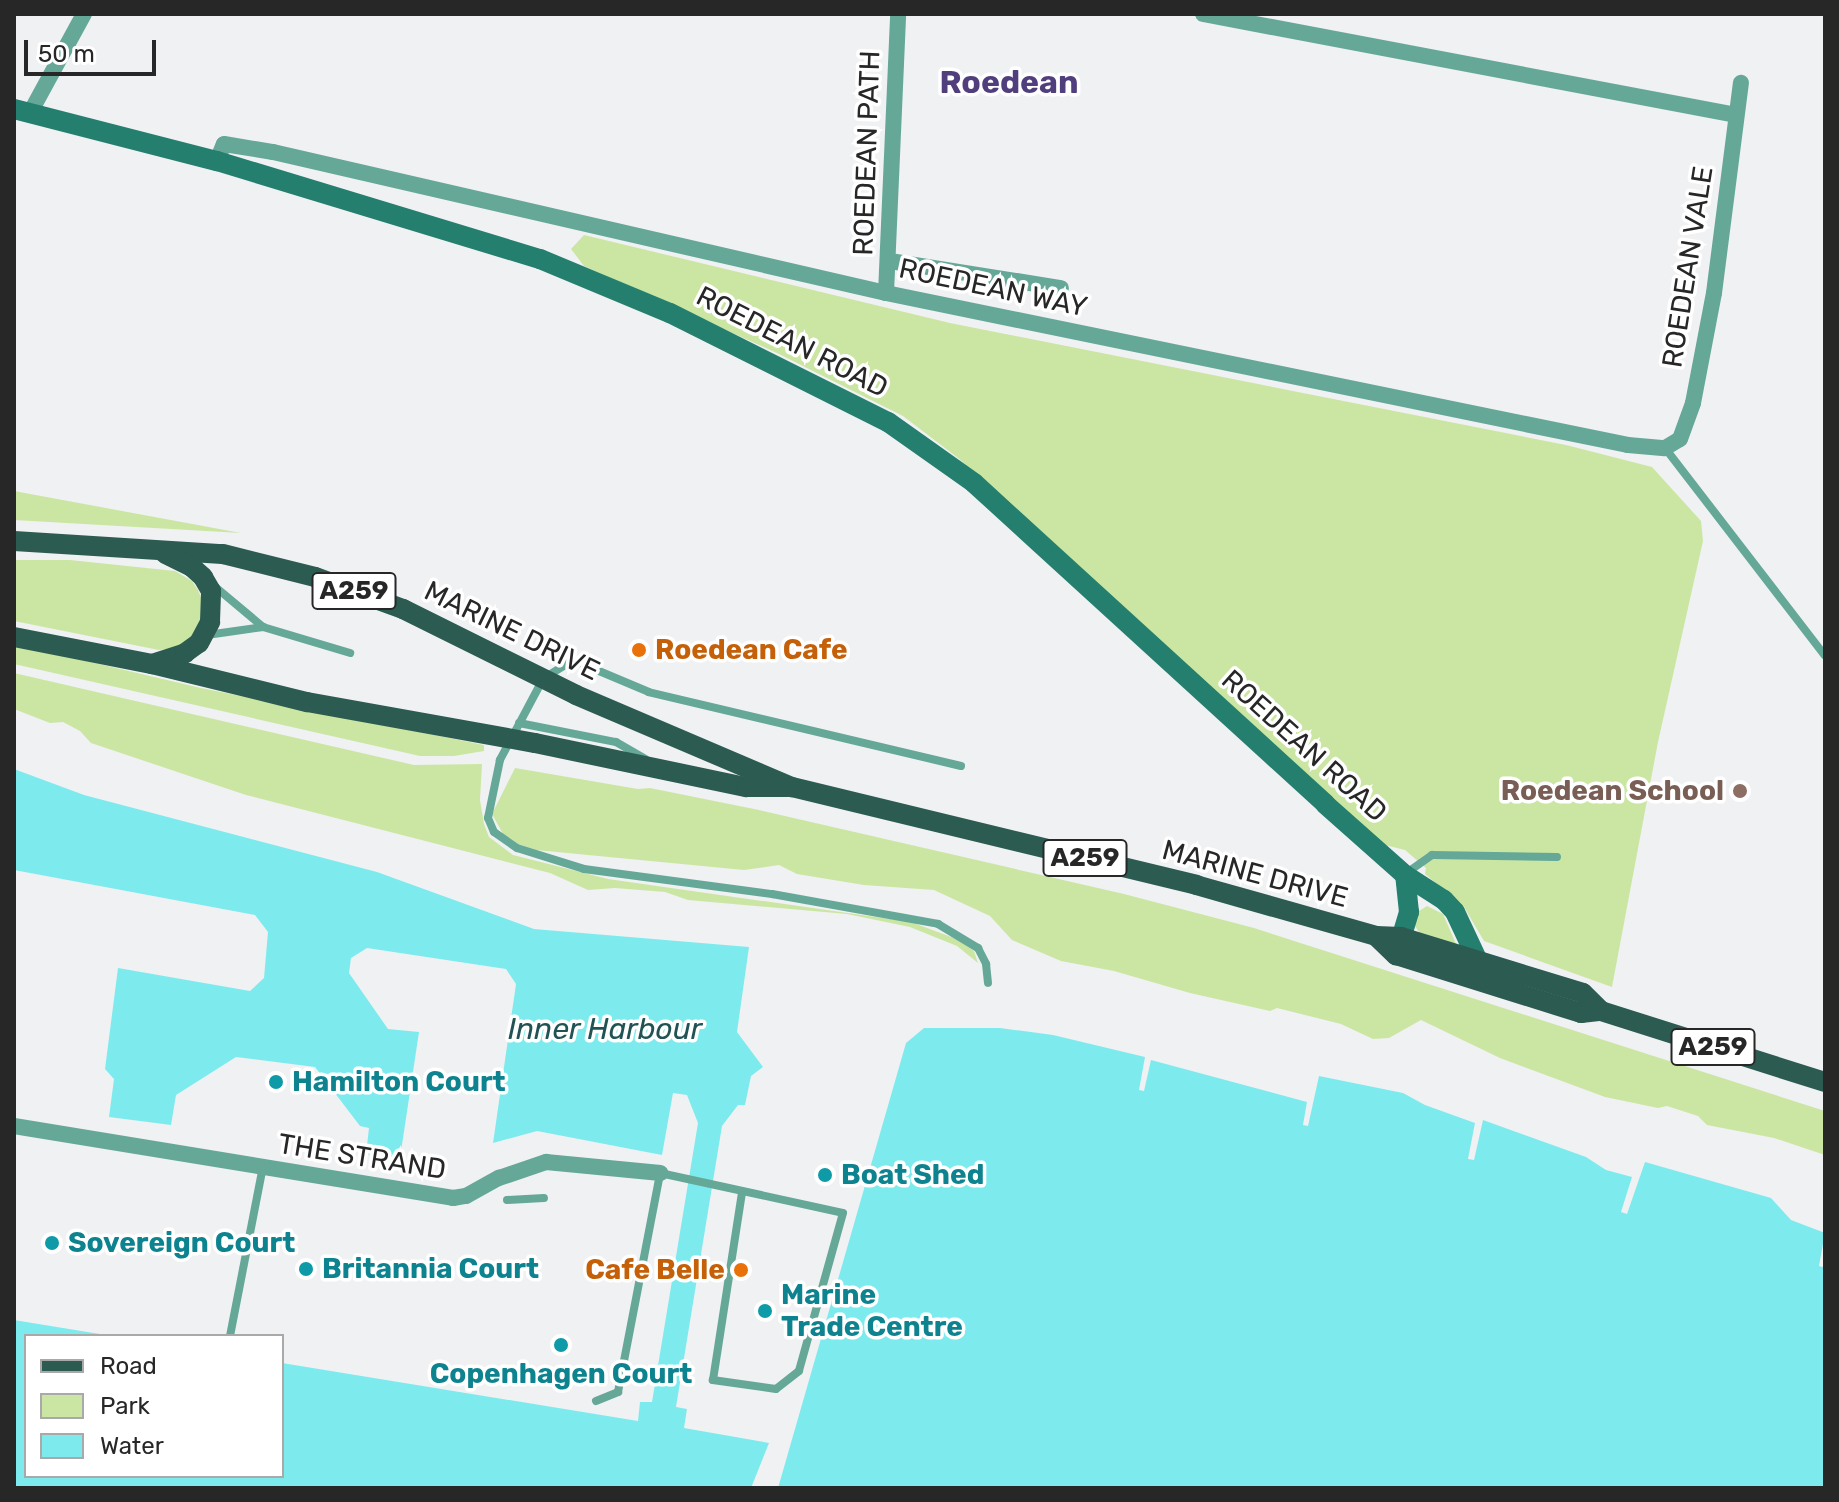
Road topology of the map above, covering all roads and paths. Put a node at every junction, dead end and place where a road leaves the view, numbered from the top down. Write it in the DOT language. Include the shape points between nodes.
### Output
graph roads {
  1 [pos="84,14"];
  2 [pos="898,14"];
  3 [pos="1203,14"];
  4 [pos="1741,83"];
  5 [pos="22,111"];
  6 [pos="1736,115"];
  7 [pos="217,161"];
  8 [pos="314,161"];
  9 [pos="305,188"];
  10 [pos="890,261"];
  11 [pos="1061,288"];
  12 [pos="886,293"];
  13 [pos="1665,448"];
  14 [pos="14,541"];
  15 [pos="151,547"];
  16 [pos="203,577"];
  17 [pos="263,627"];
  18 [pos="205,635"];
  19 [pos="14,637"];
  20 [pos="350,653"];
  21 [pos="1825,656"];
  22 [pos="152,664"];
  23 [pos="543,679"];
  24 [pos="515,731"];
  25 [pos="961,766"];
  26 [pos="792,787"];
  27 [pos="1557,857"];
  28 [pos="1405,875"];
  29 [pos="1398,946"];
  30 [pos="1477,959"];
  31 [pos="988,983"];
  32 [pos="1601,1011"];
  33 [pos="1825,1082"];
  34 [pos="14,1126"];
  35 [pos="263,1167"];
  36 [pos="667,1174"];
  37 [pos="742,1192"];
  38 [pos="544,1198"];
  39 [pos="507,1200"];
  40 [pos="230,1334"];
  41 [pos="596,1401"];
  1 -- 5 [label="street"];
  2 -- 10 [label="street, ROEDEAN PATH"];
  3 -- 6 [label="street"];
  4 -- 6 [label="street, ROEDEAN VALE"];
  5 -- 7 [label="main road, ROEDEAN ROAD"];
  6 -- 13 [label="street, ROEDEAN VALE" via="1714,293 1693,403 1680,439"];
  7 -- 8 [label="street, ROEDEAN WAY" via="224,144"];
  7 -- 9 [label="main road, ROEDEAN ROAD"];
  8 -- 9 [label="street"];
  8 -- 12 [label="street, ROEDEAN WAY"];
  9 -- 28 [label="main road, ROEDEAN ROAD" via="606,284 888,422 974,483"];
  10 -- 11 [label="street"];
  10 -- 12 [label="street, ROEDEAN PATH"];
  12 -- 13 [label="street, ROEDEAN WAY" via="1628,445"];
  13 -- 21 [label="lane"];
  14 -- 15 [label="main road, MARINE DRIVE / A259"];
  15 -- 16 [label="main road, MARINE DRIVE / A259"];
  15 -- 23 [label="main road, MARINE DRIVE / A259" via="223,554 315,577 403,609"];
  16 -- 17 [label="lane"];
  16 -- 18 [label="main road" via="212,606"];
  17 -- 18 [label="lane"];
  17 -- 20 [label="lane"];
  18 -- 22 [label="main road" via="185,653"];
  19 -- 22 [label="main road, MARINE DRIVE / A259"];
  22 -- 24 [label="main road, MARINE DRIVE / A259" via="307,702"];
  23 -- 24 [label="lane"];
  23 -- 25 [label="lane" via="568,661 579,660 649,692"];
  23 -- 26 [label="main road, MARINE DRIVE / A259"];
  24 -- 26 [label="main road, MARINE DRIVE / A259" via="746,787"];
  24 -- 31 [label="lane" via="500,760 488,818 494,832 517,848 610,874 926,920 978,948"];
  26 -- 29 [label="main road, MARINE DRIVE / A259" via="1196,885"];
  27 -- 28 [label="lane" via="1432,855"];
  28 -- 29 [label="main road" via="1410,900"];
  28 -- 30 [label="main road, ROEDEAN ROAD" via="1455,912"];
  29 -- 30 [label="main road, MARINE DRIVE / A259"];
  29 -- 32 [label="main road, MARINE DRIVE / A259" via="1581,1013"];
  30 -- 32 [label="main road, MARINE DRIVE / A259" via="1583,993"];
  32 -- 33 [label="main road, MARINE DRIVE / A259"];
  34 -- 35 [label="street, THE STRAND"];
  35 -- 36 [label="street, THE STRAND" via="453,1198 546,1162"];
  35 -- 40 [label="lane"];
  36 -- 37 [label="lane, THE STRAND"];
  36 -- 41 [label="lane" via="618,1392"];
  37 -- 37 [label="lane, THE STRAND" via="713,1380 776,1389 799,1371 843,1213"];
  38 -- 39 [label="lane"];
}
